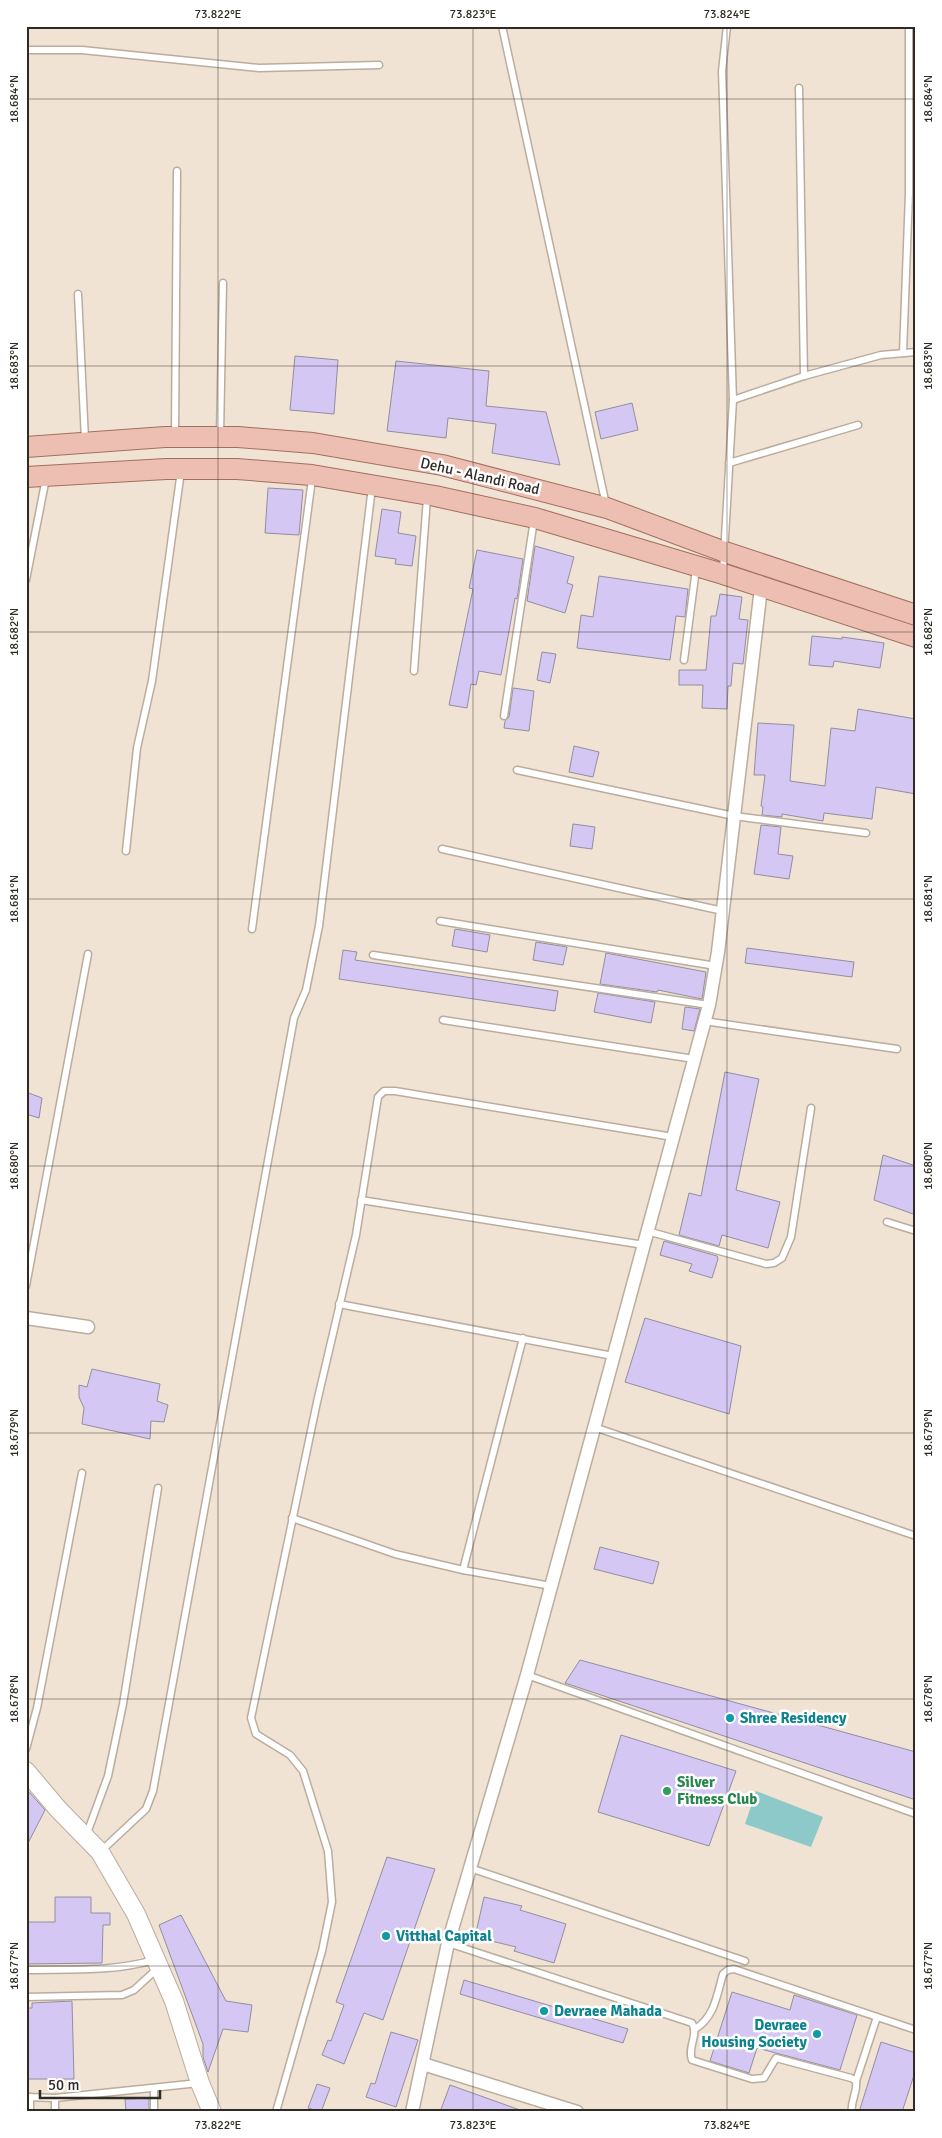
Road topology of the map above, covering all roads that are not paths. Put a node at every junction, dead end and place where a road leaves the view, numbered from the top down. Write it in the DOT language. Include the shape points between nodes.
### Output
graph roads {
  1 [pos="502,26"];
  2 [pos="727,26"];
  3 [pos="910,26"];
  4 [pos="26,50"];
  5 [pos="379,65"];
  6 [pos="799,88"];
  7 [pos="177,171"];
  8 [pos="223,283"];
  9 [pos="78,294"];
  10 [pos="916,352"];
  11 [pos="903,353"];
  12 [pos="804,376"];
  13 [pos="732,400"];
  14 [pos="858,425"];
  15 [pos="175,437"];
  16 [pos="220,437"];
  17 [pos="85,442"];
  18 [pos="26,447"];
  19 [pos="730,463"];
  20 [pos="181,468"];
  21 [pos="312,475"];
  22 [pos="46,476"];
  23 [pos="26,478"];
  24 [pos="372,485"];
  25 [pos="427,495"];
  26 [pos="607,508"];
  27 [pos="535,518"];
  28 [pos="725,552"];
  29 [pos="696,566"];
  30 [pos="723,574"];
  31 [pos="761,576"];
  32 [pos="26,580"];
  33 [pos="916,615"];
  34 [pos="916,637"];
  35 [pos="684,660"];
  36 [pos="414,671"];
  37 [pos="504,716"];
  38 [pos="518,770"];
  39 [pos="734,816"];
  40 [pos="866,833"];
  41 [pos="442,849"];
  42 [pos="126,851"];
  43 [pos="723,911"];
  44 [pos="440,921"];
  45 [pos="252,929"];
  46 [pos="88,954"];
  47 [pos="372,955"];
  48 [pos="716,966"];
  49 [pos="709,1005"];
  50 [pos="443,1020"];
  51 [pos="704,1020"];
  52 [pos="897,1049"];
  53 [pos="694,1059"];
  54 [pos="811,1108"];
  55 [pos="673,1137"];
  56 [pos="361,1200"];
  57 [pos="887,1222"];
  58 [pos="647,1231"];
  59 [pos="916,1231"];
  60 [pos="644,1245"];
  61 [pos="26,1286"];
  62 [pos="340,1304"];
  63 [pos="26,1318"];
  64 [pos="88,1327"];
  65 [pos="522,1338"];
  66 [pos="613,1356"];
  67 [pos="594,1427"];
  68 [pos="82,1473"];
  69 [pos="158,1488"];
  70 [pos="292,1518"];
  71 [pos="916,1536"];
  72 [pos="463,1570"];
  73 [pos="551,1586"];
  74 [pos="527,1675"];
  75 [pos="26,1749"];
  76 [pos="26,1771"];
  77 [pos="916,1814"];
  78 [pos="86,1837"];
  79 [pos="100,1852"];
  80 [pos="470,1868"];
  81 [pos="448,1943"];
  82 [pos="745,1961"];
  83 [pos="157,1963"];
  84 [pos="26,1970"];
  85 [pos="26,1998"];
  86 [pos="877,2017"];
  87 [pos="695,2029"];
  88 [pos="916,2030"];
  89 [pos="423,2064"];
  90 [pos="856,2081"];
  91 [pos="200,2083"];
  92 [pos="154,2088"];
  93 [pos="28,2097"];
  94 [pos="55,2098"];
  95 [pos="30,2112"];
  96 [pos="55,2112"];
  97 [pos="154,2112"];
  98 [pos="212,2112"];
  99 [pos="276,2112"];
  100 [pos="412,2112"];
  101 [pos="577,2112"];
  102 [pos="852,2112"];
  1 -- 26 [label="lane"];
  2 -- 13 [label="lane" via="722,71"];
  3 -- 11 [label="lane" via="909,193"];
  4 -- 5 [label="lane" via="82,50 259,68"];
  6 -- 12 [label="lane"];
  7 -- 15 [label="lane"];
  8 -- 16 [label="lane"];
  9 -- 17 [label="lane"];
  10 -- 11 [label="lane"];
  11 -- 12 [label="lane" via="881,355"];
  12 -- 13 [label="lane"];
  13 -- 19 [label="lane"];
  14 -- 19 [label="lane"];
  15 -- 16 [label="main road, Dehu - Alandi Road"];
  15 -- 17 [label="main road, Dehu - Alandi Road"];
  16 -- 26 [label="main road, Dehu - Alandi Road" via="313,443 442,465"];
  17 -- 18 [label="main road, Dehu - Alandi Road"];
  19 -- 28 [label="lane"];
  20 -- 21 [label="main road, Dehu - Alandi Road" via="236,468"];
  20 -- 22 [label="main road, Dehu - Alandi Road"];
  20 -- 42 [label="lane" via="152,681 137,748"];
  21 -- 24 [label="main road, Dehu - Alandi Road"];
  21 -- 45 [label="lane"];
  22 -- 23 [label="main road, Dehu - Alandi Road"];
  22 -- 32 [label="lane"];
  24 -- 25 [label="main road, Dehu - Alandi Road"];
  24 -- 79 [label="lane" via="319,926 306,990 292,1028 153,1791 146,1809"];
  25 -- 27 [label="main road, Dehu - Alandi Road"];
  25 -- 36 [label="lane"];
  26 -- 28 [label="main road, Dehu - Alandi Road"];
  27 -- 29 [label="main road, Dehu - Alandi Road"];
  27 -- 37 [label="lane"];
  28 -- 30 [label="lane"];
  28 -- 31 [label="main road, Dehu - Alandi Road"];
  29 -- 30 [label="main road, Dehu - Alandi Road"];
  29 -- 35 [label="lane"];
  30 -- 31 [label="main road, Dehu - Alandi Road"];
  31 -- 33 [label="main road, Dehu - Alandi Road"];
  31 -- 34 [label="main road, Dehu - Alandi Road"];
  31 -- 39 [label="street"];
  38 -- 39 [label="lane"];
  39 -- 40 [label="lane"];
  39 -- 43 [label="street"];
  41 -- 43 [label="lane"];
  43 -- 48 [label="street"];
  44 -- 48 [label="lane"];
  46 -- 61 [label="lane"];
  47 -- 49 [label="lane"];
  48 -- 49 [label="street"];
  49 -- 51 [label="street"];
  50 -- 53 [label="lane"];
  51 -- 52 [label="lane"];
  51 -- 53 [label="street"];
  53 -- 55 [label="street"];
  54 -- 58 [label="lane" via="790,1237 782,1258 766,1264"];
  55 -- 56 [label="lane" via="384,1092 378,1097 375,1108"];
  55 -- 58 [label="street"];
  56 -- 60 [label="lane"];
  56 -- 62 [label="lane"];
  57 -- 59 [label="lane"];
  58 -- 60 [label="street"];
  60 -- 66 [label="street"];
  62 -- 65 [label="lane"];
  62 -- 70 [label="lane"];
  63 -- 64 [label="street"];
  65 -- 66 [label="lane"];
  65 -- 72 [label="lane"];
  66 -- 67 [label="street"];
  67 -- 71 [label="lane"];
  67 -- 73 [label="street"];
  68 -- 75 [label="lane" via="37,1708"];
  69 -- 78 [label="lane" via="123,1704 110,1767"];
  70 -- 72 [label="lane" via="395,1554"];
  70 -- 99 [label="lane" via="251,1718 256,1734 290,1755 303,1771 328,1851 332,1902 322,1951"];
  72 -- 73 [label="lane"];
  73 -- 74 [label="street"];
  74 -- 77 [label="lane"];
  74 -- 80 [label="street"];
  76 -- 78 [label="street"];
  78 -- 79 [label="street"];
  79 -- 83 [label="street" via="136,1914"];
  80 -- 81 [label="street"];
  80 -- 82 [label="lane"];
  81 -- 87 [label="lane" via="683,2019 692,2023"];
  81 -- 89 [label="street"];
  83 -- 84 [label="lane" via="112,1969"];
  83 -- 85 [label="lane" via="134,1990 122,1995"];
  83 -- 91 [label="street" via="174,2001"];
  86 -- 87 [label="lane" via="734,1969 723,1974 711,2014"];
  86 -- 88 [label="lane"];
  86 -- 90 [label="lane"];
  87 -- 90 [label="lane" via="690,2054 692,2060 726,2071 752,2079 764,2078 776,2058"];
  89 -- 100 [label="street"];
  89 -- 101 [label="street"];
  90 -- 102 [label="lane"];
  91 -- 92 [label="lane"];
  91 -- 98 [label="street"];
  92 -- 94 [label="lane"];
  92 -- 97 [label="lane"];
  93 -- 94 [label="lane"];
  93 -- 95 [label="lane"];
  94 -- 96 [label="lane"];
}
